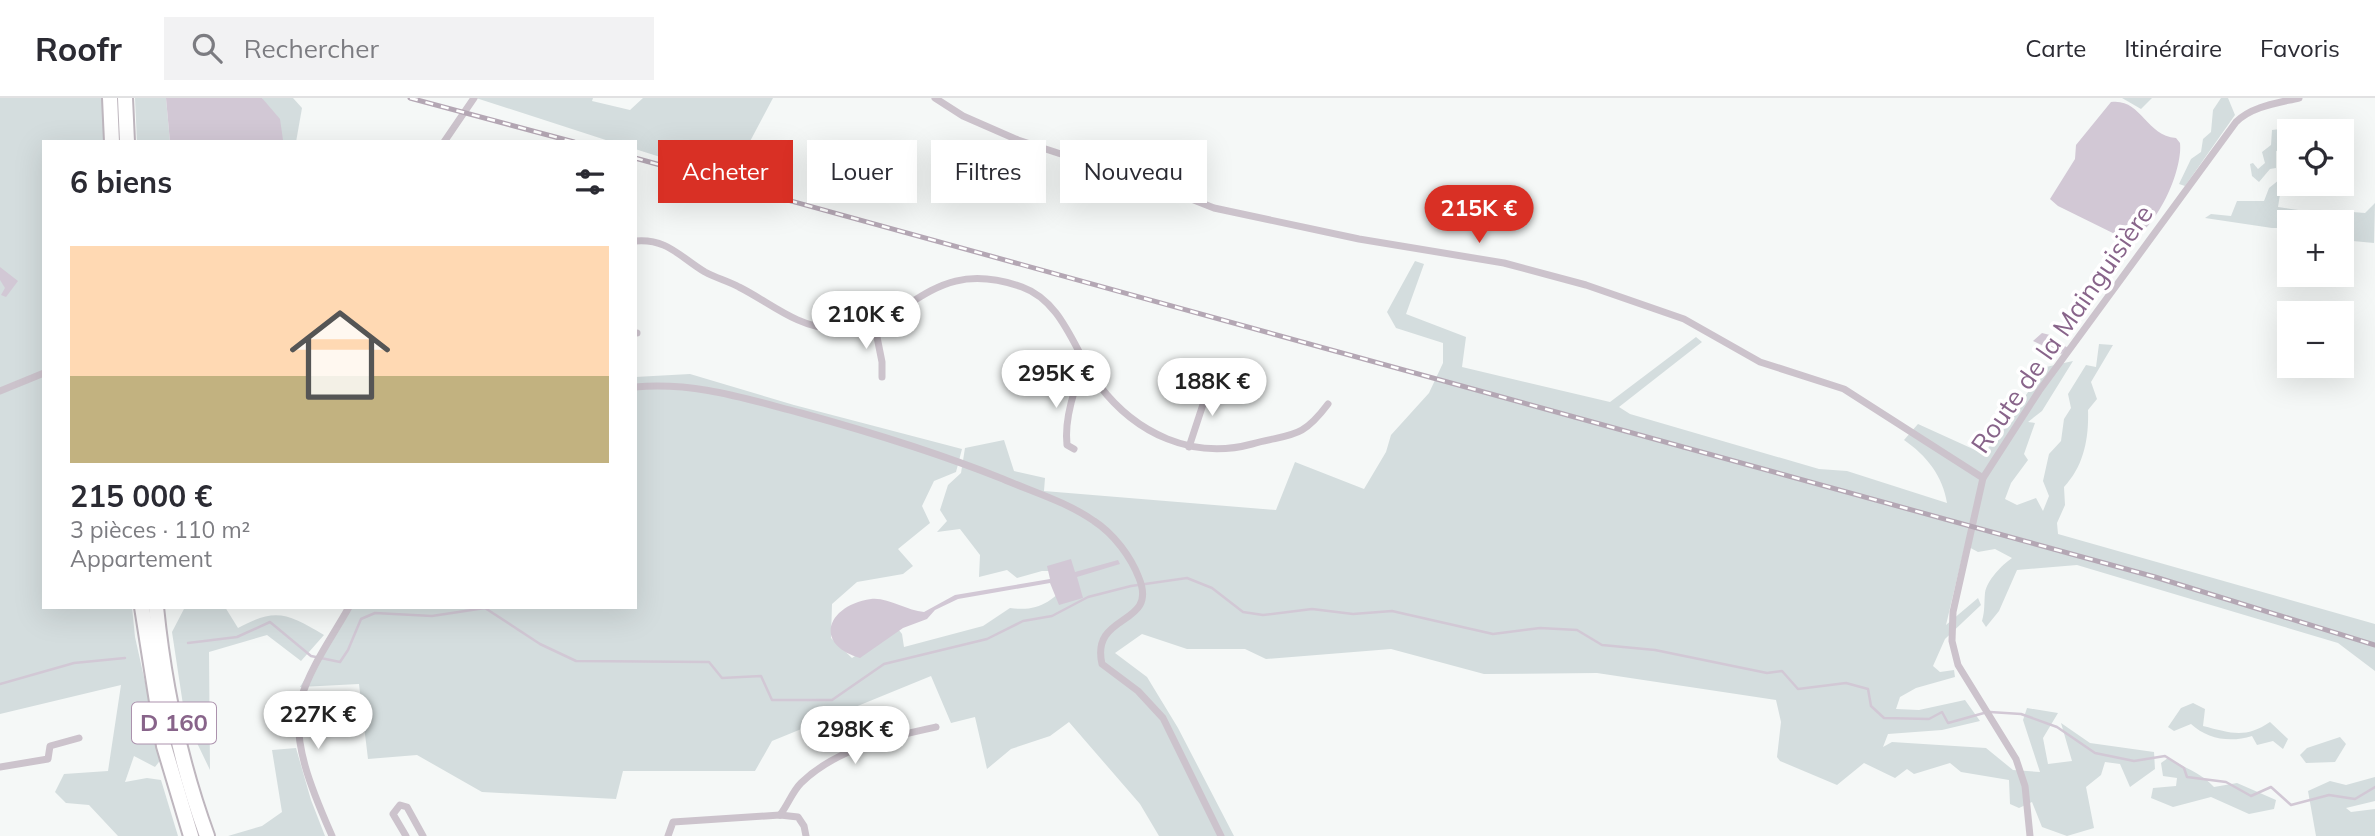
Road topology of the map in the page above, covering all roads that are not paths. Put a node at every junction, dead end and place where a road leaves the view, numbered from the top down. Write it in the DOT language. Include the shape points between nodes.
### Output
graph roads {
  1 [pos="110,98"];
  2 [pos="125,98"];
  3 [pos="474,98"];
  4 [pos="935,98"];
  5 [pos="2299,98"];
  6 [pos="112,140"];
  7 [pos="127,140"];
  8 [pos="445,140"];
  9 [pos="637,241"];
  10 [pos="874,322"];
  11 [pos="1085,362"];
  12 [pos="42,374"];
  13 [pos="882,377"];
  14 [pos="1211,380"];
  15 [pos="637,387"];
  16 [pos="0,391"];
  17 [pos="1328,404"];
  18 [pos="1189,447"];
  19 [pos="1074,449"];
  20 [pos="1983,478"];
  21 [pos="142,609"];
  22 [pos="156,609"];
  23 [pos="348,609"];
  24 [pos="936,727"];
  25 [pos="79,738"];
  26 [pos="0,767"];
  27 [pos="780,815"];
  28 [pos="191,836"];
  29 [pos="207,836"];
  30 [pos="332,836"];
  31 [pos="406,836"];
  32 [pos="423,836"];
  33 [pos="668,836"];
  34 [pos="806,836"];
  35 [pos="1221,836"];
  36 [pos="2030,836"];
  1 -- 6 [label="highway"];
  2 -- 7 [label="highway"];
  3 -- 8 [label="street"];
  4 -- 20 [label="street" via="1018,141 1213,208 1504,263 1684,319 1760,362 1844,389"];
  5 -- 20 [label="street, Route de la Mainguisière" via="2261,108 2236,122 2039,391"];
  9 -- 10 [label="street" via="667,244 705,272 738,286 791,319 835,329"];
  10 -- 11 [label="street" via="951,280 990,278 1026,288 1048,304"];
  10 -- 13 [label="street"];
  11 -- 18 [label="street" via="1123,412 1151,432"];
  11 -- 19 [label="street" via="1066,435"];
  12 -- 16 [label="street"];
  14 -- 18 [label="street"];
  15 -- 35 [label="street" via="697,386 895,438 1051,499 1096,522 1128,557 1141,581 1142,604 1106,633 1098,649 1102,664 1145,696 1163,718"];
  17 -- 18 [label="street" via="1297,435 1238,447"];
  20 -- 36 [label="street, Route de la Mainguisière" via="1953,612 1952,641 1958,665 2017,758"];
  21 -- 28 [label="highway, D 160" via="164,746"];
  22 -- 29 [label="highway, D 160" via="175,727"];
  23 -- 30 [label="street" via="302,698 299,730"];
  24 -- 27 [label="street" via="864,745 833,762 800,784"];
  25 -- 26 [label="street" via="50,746 48,759"];
  27 -- 33 [label="street" via="673,822"];
  27 -- 34 [label="street" via="797,817"];
  31 -- 32 [label="street" via="393,814 400,805 407,807"];
}
